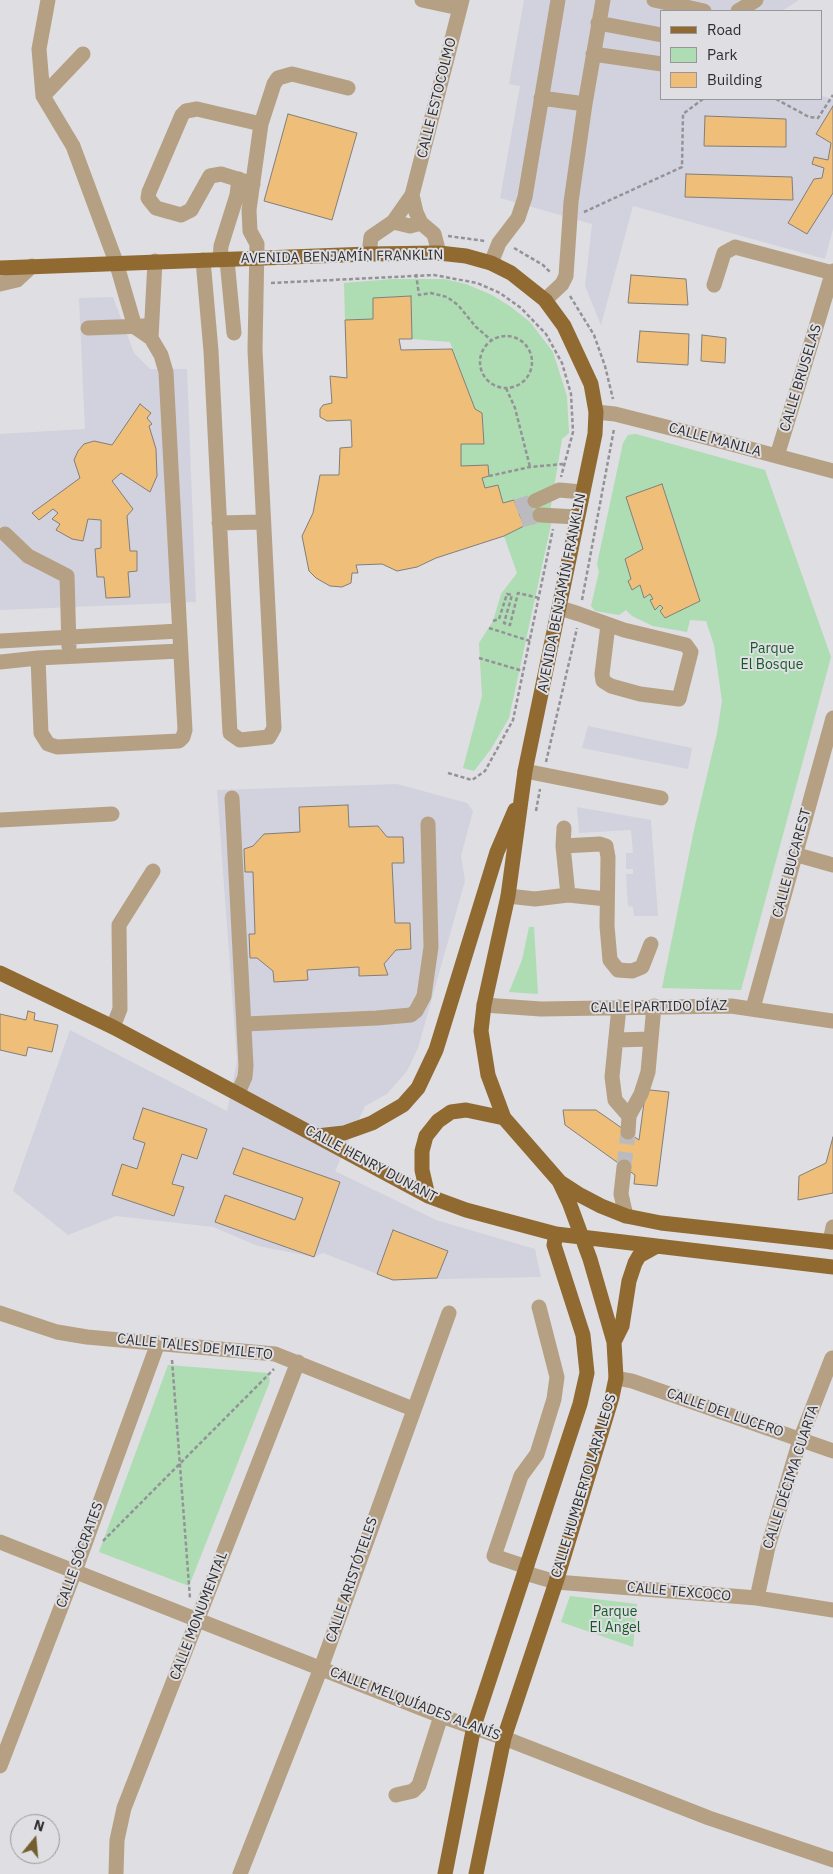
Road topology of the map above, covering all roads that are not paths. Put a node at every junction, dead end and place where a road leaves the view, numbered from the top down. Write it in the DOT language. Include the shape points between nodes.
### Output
graph roads {
  1 [pos="48,0"];
  2 [pos="422,0"];
  3 [pos="558,0"];
  4 [pos="604,0"];
  5 [pos="654,0"];
  6 [pos="756,0"];
  7 [pos="460,4"];
  8 [pos="699,10"];
  9 [pos="740,10"];
  10 [pos="598,23"];
  11 [pos="660,35"];
  12 [pos="83,54"];
  13 [pos="593,54"];
  14 [pos="660,64"];
  15 [pos="348,88"];
  16 [pos="43,96"];
  17 [pos="541,98"];
  18 [pos="585,104"];
  19 [pos="262,124"];
  20 [pos="246,182"];
  21 [pos="412,195"];
  22 [pos="393,222"];
  23 [pos="421,222"];
  24 [pos="439,253"];
  25 [pos="369,254"];
  26 [pos="257,258"];
  27 [pos="203,260"];
  28 [pos="224,260"];
  29 [pos="155,261"];
  30 [pos="116,262"];
  31 [pos="491,262"];
  32 [pos="32,266"];
  33 [pos="0,268"];
  34 [pos="833,272"];
  35 [pos="0,284"];
  36 [pos="714,285"];
  37 [pos="545,300"];
  38 [pos="134,327"];
  39 [pos="88,328"];
  40 [pos="151,332"];
  41 [pos="234,333"];
  42 [pos="596,412"];
  43 [pos="777,456"];
  44 [pos="833,471"];
  45 [pos="582,492"];
  46 [pos="577,517"];
  47 [pos="262,522"];
  48 [pos="219,524"];
  49 [pos="5,534"];
  50 [pos="558,614"];
  51 [pos="608,628"];
  52 [pos="179,631"];
  53 [pos="131,633"];
  54 [pos="69,638"];
  55 [pos="4,641"];
  56 [pos="180,651"];
  57 [pos="135,653"];
  58 [pos="69,656"];
  59 [pos="38,658"];
  60 [pos="5,661"];
  61 [pos="833,718"];
  62 [pos="526,772"];
  63 [pos="521,796"];
  64 [pos="232,798"];
  65 [pos="661,798"];
  66 [pos="112,814"];
  67 [pos="0,820"];
  68 [pos="428,824"];
  69 [pos="564,828"];
  70 [pos="563,846"];
  71 [pos="794,854"];
  72 [pos="833,865"];
  73 [pos="153,871"];
  74 [pos="568,895"];
  75 [pos="508,896"];
  76 [pos="607,899"];
  77 [pos="651,944"];
  78 [pos="0,973"];
  79 [pos="484,1005"];
  80 [pos="654,1006"];
  81 [pos="619,1007"];
  82 [pos="753,1008"];
  83 [pos="833,1021"];
  84 [pos="245,1024"];
  85 [pos="113,1027"];
  86 [pos="651,1039"];
  87 [pos="617,1040"];
  88 [pos="238,1093"];
  89 [pos="629,1116"];
  90 [pos="504,1118"];
  91 [pos="628,1132"];
  92 [pos="317,1136"];
  93 [pos="624,1168"];
  94 [pos="559,1181"];
  95 [pos="428,1196"];
  96 [pos="626,1216"];
  97 [pos="556,1234"];
  98 [pos="582,1237"];
  99 [pos="832,1237"];
  100 [pos="657,1246"];
  101 [pos="833,1267"];
  102 [pos="539,1307"];
  103 [pos="0,1313"];
  104 [pos="449,1313"];
  105 [pos="614,1342"];
  106 [pos="158,1343"];
  107 [pos="832,1358"];
  108 [pos="291,1360"];
  109 [pos="616,1378"];
  110 [pos="413,1409"];
  111 [pos="800,1440"];
  112 [pos="833,1450"];
  113 [pos="0,1542"];
  114 [pos="526,1570"];
  115 [pos="75,1571"];
  116 [pos="556,1582"];
  117 [pos="757,1598"];
  118 [pos="833,1610"];
  119 [pos="197,1619"];
  120 [pos="321,1668"];
  121 [pos="441,1716"];
  122 [pos="474,1726"];
  123 [pos="504,1738"];
  124 [pos="0,1766"];
  125 [pos="396,1795"];
  126 [pos="833,1860"];
  127 [pos="116,1874"];
  128 [pos="240,1874"];
  129 [pos="445,1874"];
  130 [pos="476,1874"];
  1 -- 16 [label="street" via="39,49"];
  2 -- 7 [label="street"];
  3 -- 17 [label="street"];
  4 -- 10 [label="street"];
  5 -- 8 [label="street"];
  6 -- 9 [label="street"];
  7 -- 21 [label="street, CALLE ESTOCOLMO"];
  10 -- 11 [label="street"];
  10 -- 13 [label="street"];
  12 -- 16 [label="street"];
  13 -- 14 [label="street"];
  13 -- 18 [label="street"];
  15 -- 19 [label="street" via="285,75 274,84"];
  16 -- 30 [label="street" via="73,146"];
  17 -- 18 [label="street"];
  17 -- 31 [label="street" via="525,197 512,229 499,243"];
  18 -- 37 [label="street" via="570,212 566,276"];
  19 -- 20 [label="street"];
  19 -- 20 [label="street" via="197,109 186,111 174,132 148,198 156,208 181,215 187,214 196,204 210,176 221,174"];
  20 -- 26 [label="street" via="248,222 257,244"];
  20 -- 28 [label="street" via="237,194 221,246"];
  21 -- 22 [label="street, CALLE ESTOCOLMO"];
  21 -- 23 [label="street"];
  22 -- 23 [label="street" via="410,226"];
  22 -- 25 [label="street, CALLE ESTOCOLMO" via="371,237"];
  23 -- 24 [label="street" via="434,234"];
  24 -- 25 [label="main road, AVENIDA BENJAMÍN FRANKLIN"];
  24 -- 31 [label="main road, AVENIDA BENJAMÍN FRANKLIN"];
  25 -- 26 [label="main road, AVENIDA BENJAMÍN FRANKLIN"];
  26 -- 28 [label="main road, AVENIDA BENJAMÍN FRANKLIN"];
  26 -- 47 [label="street" via="255,350"];
  27 -- 28 [label="main road, AVENIDA BENJAMÍN FRANKLIN"];
  27 -- 29 [label="main road, AVENIDA BENJAMÍN FRANKLIN"];
  27 -- 48 [label="street"];
  28 -- 41 [label="street"];
  29 -- 30 [label="main road, AVENIDA BENJAMÍN FRANKLIN"];
  29 -- 40 [label="street"];
  30 -- 32 [label="main road, AVENIDA BENJAMÍN FRANKLIN"];
  30 -- 38 [label="street"];
  31 -- 37 [label="main road, AVENIDA BENJAMÍN FRANKLIN" via="511,273"];
  32 -- 33 [label="main road, AVENIDA BENJAMÍN FRANKLIN"];
  32 -- 35 [label="street" via="17,280"];
  34 -- 36 [label="street" via="735,247 724,253"];
  34 -- 43 [label="street, CALLE BRUSELAS"];
  37 -- 42 [label="main road, AVENIDA BENJAMÍN FRANKLIN" via="580,354 591,384"];
  38 -- 39 [label="street"];
  38 -- 40 [label="street"];
  40 -- 52 [label="street" via="166,372"];
  42 -- 43 [label="street, CALLE MANILA" via="615,414"];
  42 -- 45 [label="main road, AVENIDA BENJAMÍN FRANKLIN" via="595,434"];
  43 -- 44 [label="street, CALLE MANILA"];
  45 -- 46 [label="main road, AVENIDA BENJAMÍN FRANKLIN"];
  45 -- 46 [label="street" via="559,490 538,508"];
  46 -- 50 [label="main road, AVENIDA BENJAMÍN FRANKLIN"];
  47 -- 48 [label="street"];
  47 -- 48 [label="street" via="274,728 268,737 240,740 230,733"];
  49 -- 54 [label="street" via="28,556 66,576"];
  50 -- 51 [label="street"];
  50 -- 62 [label="main road, AVENIDA BENJAMÍN FRANKLIN"];
  51 -- 51 [label="street" via="680,643 689,648 691,652 679,698 640,694 603,681"];
  52 -- 53 [label="street"];
  52 -- 56 [label="street"];
  53 -- 54 [label="street"];
  53 -- 57 [label="street"];
  54 -- 55 [label="street"];
  54 -- 58 [label="street"];
  55 -- 60 [label="street"];
  56 -- 57 [label="street"];
  56 -- 59 [label="street" via="183,737 179,741 147,743 57,747 48,744 41,733"];
  57 -- 58 [label="street"];
  58 -- 59 [label="street"];
  59 -- 60 [label="street"];
  61 -- 71 [label="street, CALLE BUCAREST"];
  62 -- 63 [label="main road, AVENIDA BENJAMÍN FRANKLIN"];
  62 -- 65 [label="street"];
  63 -- 75 [label="main road, CALLE HUMBERTO LARA LEOS"];
  63 -- 92 [label="main road" via="497,852 436,1050 418,1088 403,1105 372,1123 344,1133"];
  64 -- 84 [label="street"];
  66 -- 67 [label="street"];
  68 -- 84 [label="street" via="431,947 424,996 416,1011 411,1015 377,1018"];
  69 -- 70 [label="street"];
  70 -- 74 [label="street"];
  70 -- 76 [label="street" via="606,846"];
  71 -- 72 [label="street"];
  71 -- 82 [label="street, CALLE BUCAREST"];
  73 -- 85 [label="street" via="119,925 120,1009"];
  74 -- 75 [label="street"];
  74 -- 76 [label="street"];
  75 -- 79 [label="main road, CALLE HUMBERTO LARA LEOS"];
  76 -- 77 [label="street" via="610,960 618,970 632,971 642,967"];
  78 -- 85 [label="main road, CALLE HENRY DUNANT"];
  79 -- 81 [label="street, CALLE PARTIDO DÍAZ" via="541,1009"];
  79 -- 90 [label="main road, CALLE HUMBERTO LARA LEOS" via="483,1052"];
  80 -- 81 [label="street, CALLE PARTIDO DÍAZ"];
  80 -- 82 [label="street, CALLE PARTIDO DÍAZ"];
  80 -- 86 [label="street"];
  81 -- 87 [label="street"];
  82 -- 83 [label="street, CALLE PARTIDO DÍAZ"];
  84 -- 88 [label="street" via="245,1077"];
  85 -- 88 [label="main road, CALLE HENRY DUNANT"];
  86 -- 87 [label="street"];
  86 -- 89 [label="street" via="648,1072"];
  87 -- 89 [label="street" via="612,1077 615,1100"];
  88 -- 92 [label="main road, CALLE HENRY DUNANT"];
  89 -- 91 [label="street"];
  90 -- 94 [label="main road, CALLE HUMBERTO LARA LEOS"];
  90 -- 95 [label="main road" via="466,1110 451,1112 438,1121 426,1136 422,1151 422,1170"];
  92 -- 95 [label="main road, CALLE HENRY DUNANT"];
  93 -- 96 [label="street" via="621,1194"];
  94 -- 96 [label="main road" via="580,1195"];
  94 -- 98 [label="main road, CALLE HUMBERTO LARA LEOS"];
  95 -- 97 [label="main road, CALLE HENRY DUNANT" via="466,1210"];
  96 -- 99 [label="main road" via="661,1223"];
  97 -- 98 [label="main road, CALLE HENRY DUNANT"];
  97 -- 114 [label="main road, CALLE HUMBERTO LARA LEOS" via="554,1244 583,1335 587,1373"];
  98 -- 100 [label="main road, CALLE HENRY DUNANT"];
  98 -- 105 [label="main road, CALLE HUMBERTO LARA LEOS"];
  100 -- 101 [label="main road, CALLE HENRY DUNANT"];
  100 -- 105 [label="main road" via="639,1256 635,1263 622,1326"];
  102 -- 114 [label="street, CALLE TEXCOCO" via="557,1377 554,1399 538,1454 521,1476 494,1556"];
  103 -- 106 [label="street, CALLE TALES DE MILETO" via="57,1332"];
  104 -- 110 [label="street, CALLE ARISTÓTELES"];
  105 -- 109 [label="main road, CALLE HUMBERTO LARA LEOS"];
  106 -- 108 [label="street, CALLE TALES DE MILETO" via="275,1354"];
  106 -- 115 [label="street, CALLE SÓCRATES"];
  107 -- 111 [label="street, CALLE DÉCIMA CUARTA"];
  108 -- 110 [label="street, CALLE TALES DE MILETO"];
  108 -- 119 [label="street, CALLE MONUMENTAL"];
  109 -- 111 [label="street, CALLE DEL LUCERO"];
  109 -- 116 [label="main road, CALLE HUMBERTO LARA LEOS"];
  110 -- 120 [label="street, CALLE ARISTÓTELES"];
  111 -- 112 [label="street, CALLE DEL LUCERO"];
  111 -- 117 [label="street, CALLE DÉCIMA CUARTA" via="768,1546"];
  113 -- 115 [label="street, CALLE MELQUÍADES ALANÍS"];
  114 -- 116 [label="street, CALLE TEXCOCO"];
  114 -- 122 [label="main road, CALLE HUMBERTO LARA LEOS"];
  115 -- 119 [label="street, CALLE MELQUÍADES ALANÍS"];
  115 -- 124 [label="street, CALLE SÓCRATES"];
  116 -- 117 [label="street, CALLE TEXCOCO"];
  116 -- 123 [label="main road, CALLE HUMBERTO LARA LEOS"];
  117 -- 118 [label="street, CALLE TEXCOCO"];
  119 -- 120 [label="street, CALLE MELQUÍADES ALANÍS"];
  119 -- 127 [label="street, CALLE MONUMENTAL" via="124,1808 117,1840"];
  120 -- 121 [label="street, CALLE MELQUÍADES ALANÍS"];
  120 -- 128 [label="street, CALLE ARISTÓTELES"];
  121 -- 122 [label="street, CALLE MELQUÍADES ALANÍS"];
  121 -- 125 [label="street" via="419,1785 413,1791"];
  122 -- 123 [label="street, CALLE MELQUÍADES ALANÍS"];
  122 -- 129 [label="main road, CALLE HUMBERTO LARA LEOS"];
  123 -- 126 [label="street, CALLE MELQUÍADES ALANÍS" via="709,1818"];
  123 -- 130 [label="main road, CALLE HUMBERTO LARA LEOS"];
}
